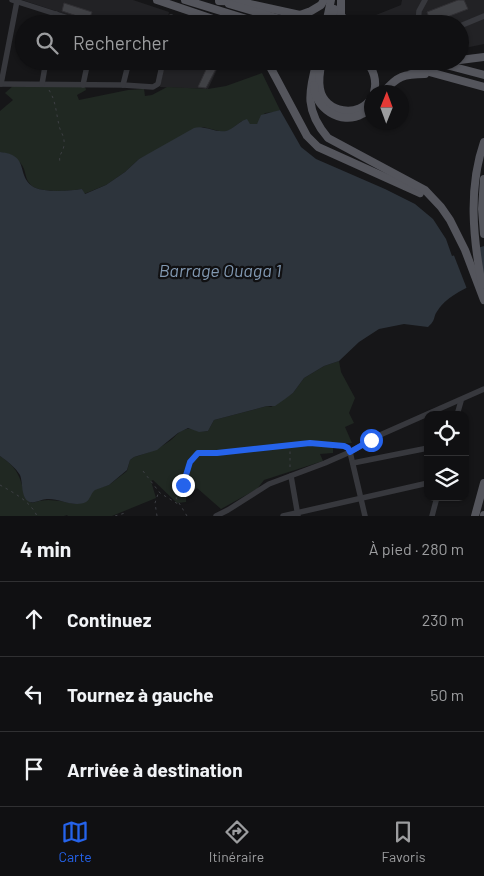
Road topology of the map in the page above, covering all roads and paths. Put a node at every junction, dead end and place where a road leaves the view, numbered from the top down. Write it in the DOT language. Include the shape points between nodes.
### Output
graph roads {
  1 [pos="158,0"];
  2 [pos="185,0"];
  3 [pos="324,0"];
  4 [pos="331,0"];
  5 [pos="336,0"];
  6 [pos="341,0"];
  7 [pos="425,0"];
  8 [pos="15,1"];
  9 [pos="217,1"];
  10 [pos="56,14"];
  11 [pos="59,15"];
  12 [pos="202,15"];
  13 [pos="234,15"];
  14 [pos="266,15"];
  15 [pos="328,15"];
  16 [pos="333,15"];
  17 [pos="341,15"];
  18 [pos="419,15"];
  19 [pos="484,16"];
  20 [pos="469,22"];
  21 [pos="484,57"];
  22 [pos="469,59"];
  23 [pos="45,70"];
  24 [pos="86,70"];
  25 [pos="127,70"];
  26 [pos="161,70"];
  27 [pos="272,70"];
  28 [pos="315,70"];
  29 [pos="321,70"];
  30 [pos="371,70"];
  31 [pos="421,70"];
  32 [pos="465,70"];
  33 [pos="314,73"];
  34 [pos="435,74"];
  35 [pos="484,75"];
  36 [pos="1,84"];
  37 [pos="44,84"];
  38 [pos="83,84"];
  39 [pos="123,85"];
  40 [pos="375,85"];
  41 [pos="390,85"];
  42 [pos="484,87"];
  43 [pos="364,106"];
  44 [pos="364,113"];
  45 [pos="484,142"];
  46 [pos="60,162"];
  47 [pos="484,179"];
  48 [pos="441,207"];
  49 [pos="484,234"];
  50 [pos="479,282"];
  51 [pos="484,298"];
  52 [pos="484,389"];
  53 [pos="461,401"];
  54 [pos="458,411"];
  55 [pos="290,444"];
  56 [pos="424,449"];
  57 [pos="350,452"];
  58 [pos="353,463"];
  59 [pos="143,471"];
  60 [pos="291,476"];
  61 [pos="484,483"];
  62 [pos="424,484"];
  63 [pos="0,485"];
  64 [pos="159,491"];
  65 [pos="361,498"];
  66 [pos="436,501"];
  67 [pos="180,505"];
  68 [pos="125,512"];
  69 [pos="229,513"];
  70 [pos="298,514"];
  71 [pos="37,516"];
  72 [pos="114,516"];
  73 [pos="157,516"];
  74 [pos="187,516"];
  75 [pos="216,516"];
  76 [pos="283,516"];
  77 [pos="366,516"];
  78 [pos="432,516"];
  79 [pos="475,516"];
  1 -- 12 [label="main road"];
  2 -- 13 [label="main road"];
  3 -- 9 [label="main road" via="321,5 300,15 241,2"];
  4 -- 15 [label="main road"];
  5 -- 16 [label="main road"];
  6 -- 17 [label="main road"];
  7 -- 18 [label="street"];
  8 -- 10 [label="street"];
  8 -- 36 [label="street"];
  9 -- 14 [label="main road"];
  10 -- 11 [label="street"];
  19 -- 20 [label="street"];
  21 -- 22 [label="main road"];
  23 -- 37 [label="street"];
  24 -- 38 [label="street"];
  25 -- 39 [label="street"];
  26 -- 39 [label="street" via="158,84 153,87"];
  27 -- 48 [label="main road" via="307,136 318,146 423,194"];
  28 -- 33 [label="main road"];
  29 -- 43 [label="main road" via="319,88 332,107 348,111"];
  30 -- 40 [label="main road"];
  31 -- 34 [label="main road"];
  32 -- 35 [label="main road"];
  33 -- 44 [label="main road" via="316,99 327,112 347,117"];
  33 -- 48 [label="main road" via="309,99 312,113 328,138 425,190"];
  34 -- 41 [label="main road" via="401,76"];
  34 -- 42 [label="main road"];
  36 -- 37 [label="street"];
  37 -- 38 [label="street"];
  37 -- 46 [label="path" via="58,112 64,137"];
  38 -- 39 [label="street"];
  45 -- 50 [label="main road" via="476,180 473,221"];
  47 -- 49 [label="main road"];
  48 -- 50 [label="main road"];
  50 -- 51 [label="main road"];
  52 -- 53 [label="street"];
  53 -- 54 [label="street"];
  53 -- 57 [label="street" via="380,435"];
  55 -- 57 [label="path" via="344,446"];
  55 -- 60 [label="path"];
  55 -- 67 [label="path" via="198,453 190,462 177,494"];
  56 -- 58 [label="street"];
  57 -- 58 [label="street"];
  57 -- 60 [label="street"];
  58 -- 65 [label="street"];
  59 -- 64 [label="path"];
  60 -- 69 [label="street" via="269,484"];
  60 -- 70 [label="street"];
  61 -- 79 [label="main road"];
  62 -- 65 [label="street"];
  63 -- 71 [label="path" via="33,508"];
  64 -- 67 [label="path"];
  64 -- 73 [label="path" via="155,503"];
  65 -- 70 [label="street"];
  65 -- 77 [label="street"];
  66 -- 78 [label="street"];
  67 -- 74 [label="path"];
  68 -- 72 [label="path"];
  69 -- 75 [label="street"];
  70 -- 76 [label="street"];
}
